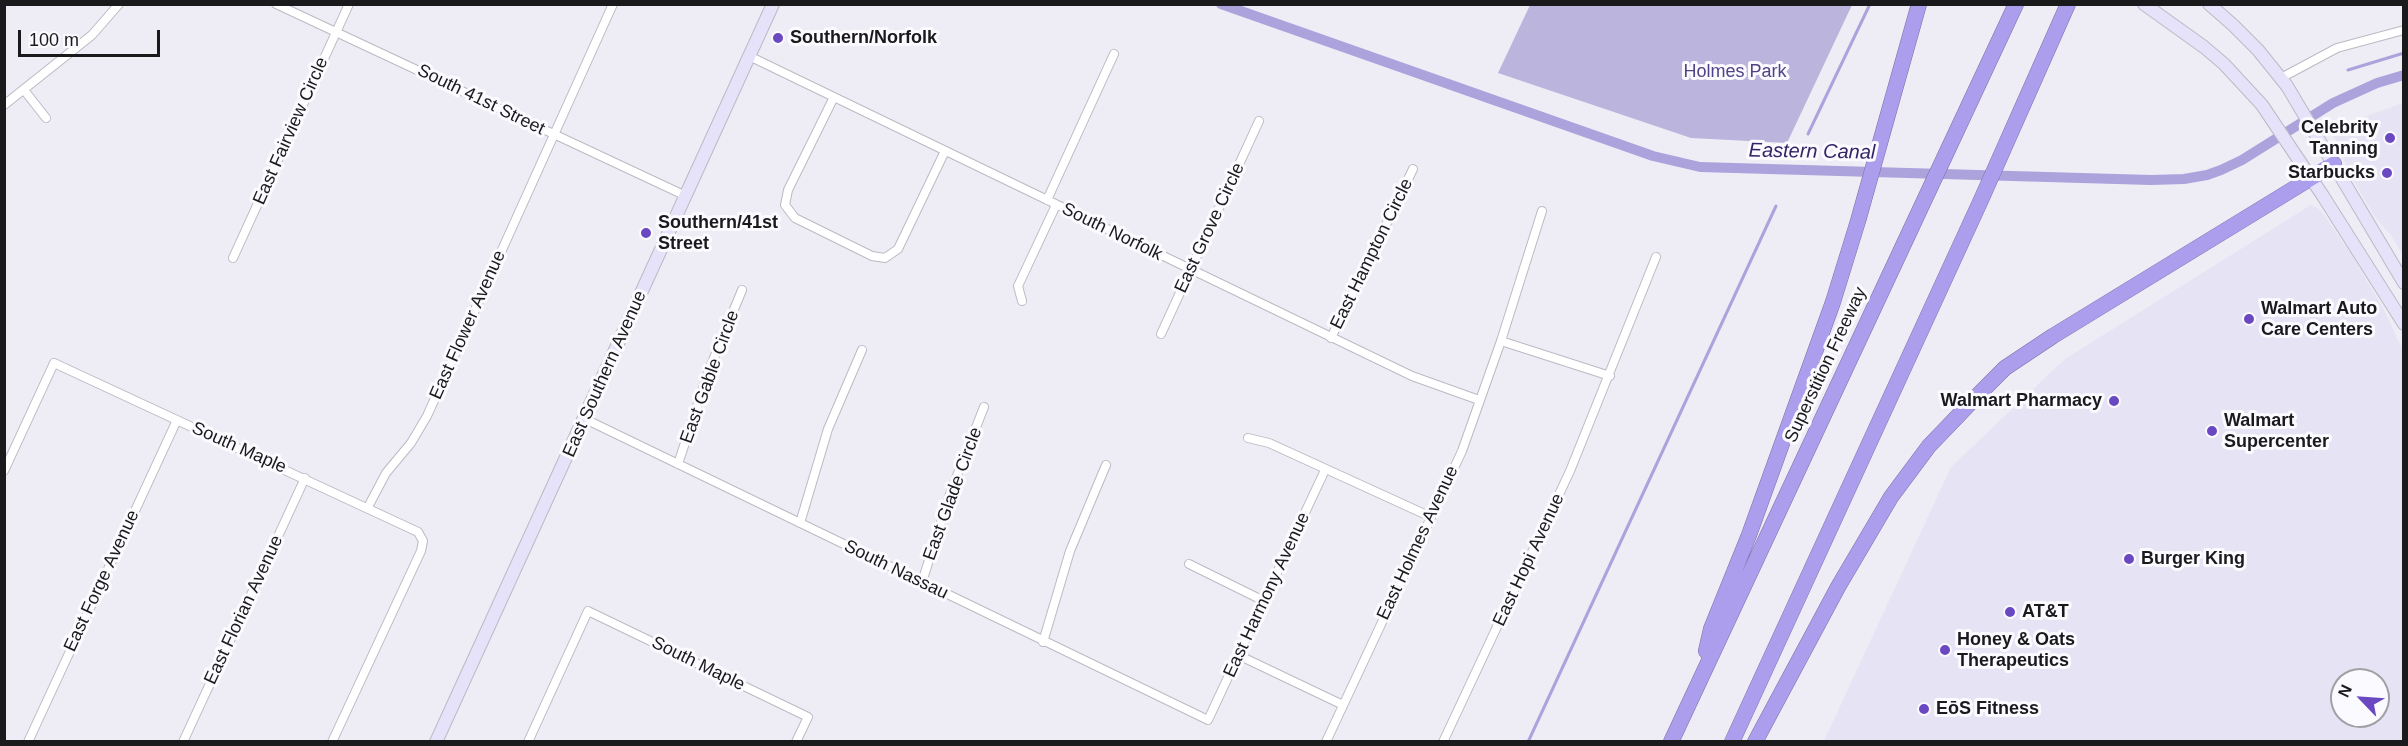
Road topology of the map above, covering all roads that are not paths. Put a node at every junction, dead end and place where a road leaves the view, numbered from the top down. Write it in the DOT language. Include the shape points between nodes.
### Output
graph roads {
  1 [pos="119,4"];
  2 [pos="276,4"];
  3 [pos="349,4"];
  4 [pos="613,4"];
  5 [pos="772,4"];
  6 [pos="1919,4"];
  7 [pos="2016,4"];
  8 [pos="2068,4"];
  9 [pos="2144,4"];
  10 [pos="2209,4"];
  11 [pos="2403,30"];
  12 [pos="336,32"];
  13 [pos="1114,54"];
  14 [pos="749,56"];
  15 [pos="2281,78"];
  16 [pos="24,90"];
  17 [pos="834,97"];
  18 [pos="4,105"];
  19 [pos="46,118"];
  20 [pos="1259,121"];
  21 [pos="554,136"];
  22 [pos="945,151"];
  23 [pos="2334,164"];
  24 [pos="1413,170"];
  25 [pos="2311,178"];
  26 [pos="686,196"];
  27 [pos="1047,200"];
  28 [pos="1056,205"];
  29 [pos="1542,211"];
  30 [pos="1656,257"];
  31 [pos="233,258"];
  32 [pos="1191,270"];
  33 [pos="2403,283"];
  34 [pos="742,290"];
  35 [pos="2388,298"];
  36 [pos="1022,301"];
  37 [pos="2403,314"];
  38 [pos="2403,324"];
  39 [pos="1161,334"];
  40 [pos="1331,338"];
  41 [pos="1501,341"];
  42 [pos="862,350"];
  43 [pos="1610,376"];
  44 [pos="1479,400"];
  45 [pos="984,407"];
  46 [pos="585,419"];
  47 [pos="177,420"];
  48 [pos="1248,438"];
  49 [pos="678,464"];
  50 [pos="1106,465"];
  51 [pos="1326,470"];
  52 [pos="4,471"];
  53 [pos="305,478"];
  54 [pos="368,507"];
  55 [pos="1431,517"];
  56 [pos="801,523"];
  57 [pos="1189,564"];
  58 [pos="922,582"];
  59 [pos="1264,601"];
  60 [pos="1043,642"];
  61 [pos="1238,655"];
  62 [pos="1701,677"];
  63 [pos="1343,705"];
  64 [pos="1208,720"];
  65 [pos="28,741"];
  66 [pos="183,741"];
  67 [pos="333,741"];
  68 [pos="436,741"];
  69 [pos="528,741"];
  70 [pos="796,741"];
  71 [pos="1326,741"];
  72 [pos="1443,741"];
  73 [pos="1671,741"];
  74 [pos="1732,741"];
  75 [pos="1755,741"];
  1 -- 16 [label="street" via="92,36"];
  2 -- 12 [label="street, South 41st Street"];
  3 -- 12 [label="street, East Fairview Circle"];
  4 -- 21 [label="street, East Flower Avenue"];
  5 -- 14 [label="main road, East Southern Avenue"];
  6 -- 62 [label="highway" via="1833,302 1711,629"];
  7 -- 62 [label="highway, Superstition Freeway"];
  8 -- 74 [label="highway"];
  9 -- 25 [label="main road" via="2224,64 2270,115"];
  10 -- 15 [label="main road" via="2250,41"];
  11 -- 15 [label="street" via="2337,48"];
  12 -- 21 [label="street, South 41st Street"];
  12 -- 31 [label="street, East Fairview Circle"];
  13 -- 27 [label="street"];
  14 -- 17 [label="street, South Norfolk"];
  14 -- 26 [label="main road, East Southern Avenue"];
  15 -- 23 [label="main road"];
  16 -- 18 [label="street"];
  16 -- 19 [label="street"];
  17 -- 22 [label="street, South Norfolk"];
  17 -- 22 [label="street" via="788,190 785,205 795,218 872,256 885,258 898,249"];
  20 -- 32 [label="street, East Grove Circle"];
  21 -- 26 [label="street, South 41st Street"];
  21 -- 54 [label="street, East Flower Avenue" via="427,416 386,473"];
  22 -- 27 [label="street, South Norfolk"];
  23 -- 25 [label="highway"];
  23 -- 33 [label="main road"];
  24 -- 40 [label="street, East Hampton Circle"];
  25 -- 35 [label="main road"];
  25 -- 75 [label="highway" via="2053,336 2006,369 1963,410 1908,473 1872,528"];
  26 -- 46 [label="main road, East Southern Avenue"];
  27 -- 28 [label="street, South Norfolk"];
  28 -- 32 [label="street, South Norfolk"];
  28 -- 36 [label="street" via="1018,286"];
  29 -- 41 [label="street, East Holmes Avenue"];
  30 -- 43 [label="street, East Hopi Avenue"];
  32 -- 39 [label="street, East Grove Circle"];
  32 -- 40 [label="street, South Norfolk"];
  34 -- 49 [label="street, East Gable Circle" via="709,370"];
  35 -- 37 [label="main road"];
  35 -- 38 [label="main road"];
  40 -- 44 [label="street, South Norfolk" via="1412,376"];
  41 -- 43 [label="street"];
  41 -- 44 [label="street, East Holmes Avenue"];
  42 -- 56 [label="street" via="828,429"];
  43 -- 72 [label="street, East Hopi Avenue" via="1570,471"];
  44 -- 55 [label="street, East Holmes Avenue" via="1462,451"];
  45 -- 58 [label="street, East Glade Circle" via="951,491"];
  46 -- 49 [label="street, South Nassau"];
  46 -- 68 [label="main road, East Southern Avenue"];
  47 -- 52 [label="street, South Maple" via="54,363"];
  47 -- 53 [label="street, South Maple"];
  47 -- 65 [label="street, East Forge Avenue"];
  48 -- 51 [label="street" via="1269,443"];
  49 -- 56 [label="street, South Nassau"];
  50 -- 60 [label="street" via="1070,551"];
  51 -- 55 [label="street"];
  51 -- 59 [label="street, East Harmony Avenue"];
  53 -- 54 [label="street, South Maple"];
  53 -- 66 [label="street, East Florian Avenue"];
  54 -- 67 [label="street, South Maple" via="414,529 421,536 421,551"];
  55 -- 63 [label="street, East Holmes Avenue"];
  56 -- 58 [label="street, South Nassau"];
  57 -- 59 [label="street"];
  58 -- 60 [label="street, South Nassau"];
  59 -- 61 [label="street, East Harmony Avenue"];
  60 -- 64 [label="street, South Nassau"];
  61 -- 63 [label="street"];
  61 -- 64 [label="street, East Harmony Avenue"];
  62 -- 73 [label="highway, Superstition Freeway"];
  63 -- 71 [label="street, East Holmes Avenue"];
  69 -- 70 [label="street, South Maple" via="588,611 808,717"];
}
